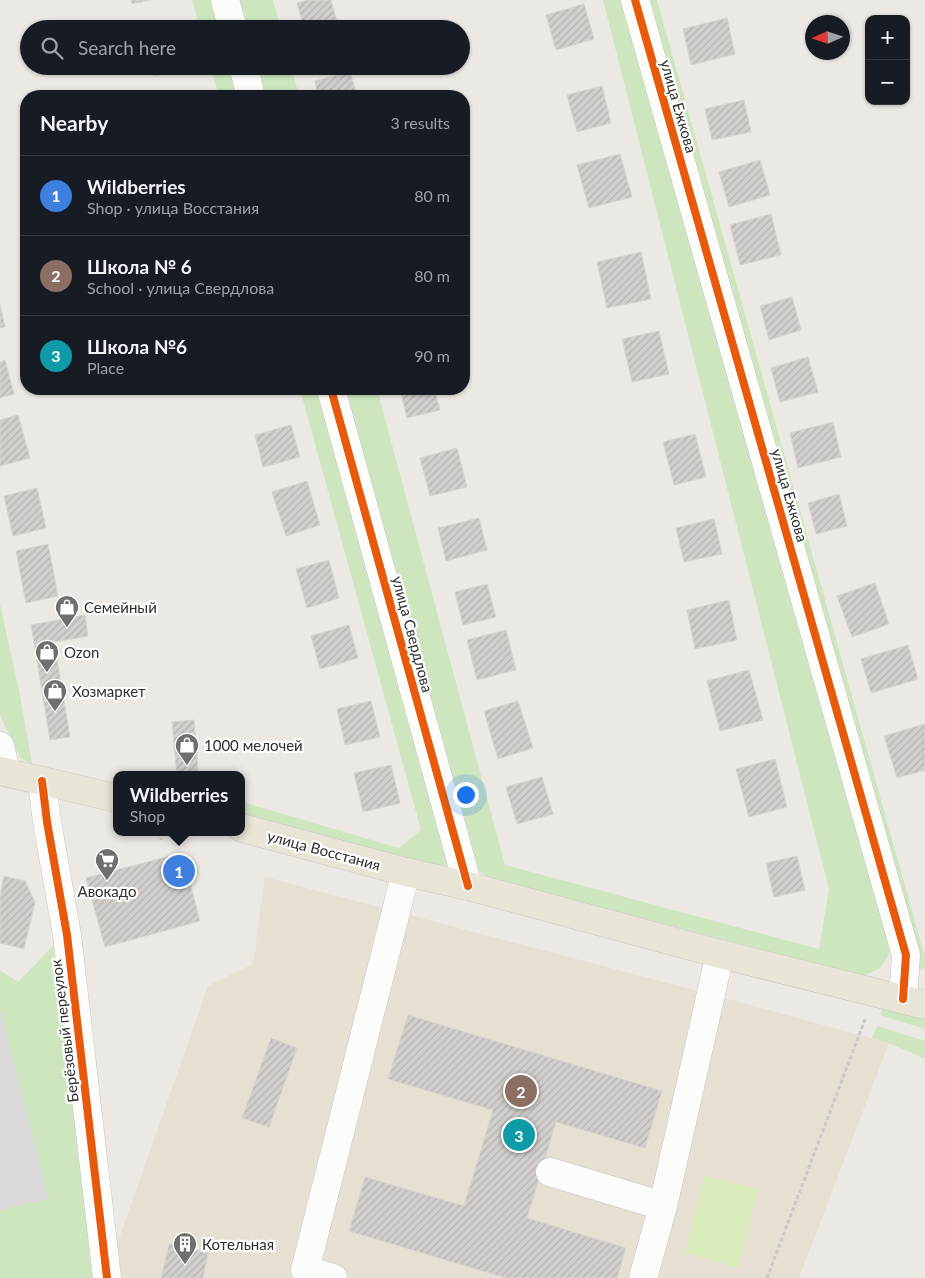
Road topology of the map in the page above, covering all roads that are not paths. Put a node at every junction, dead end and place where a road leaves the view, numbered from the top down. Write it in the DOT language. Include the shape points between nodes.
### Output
graph roads {
  1 [pos="225,0"];
  2 [pos="635,0"];
  3 [pos="231,20"];
  4 [pos="245,75"];
  5 [pos="249,90"];
  6 [pos="333,395"];
  7 [pos="0,746"];
  8 [pos="3,772"];
  9 [pos="42,781"];
  10 [pos="113,797"];
  11 [pos="245,829"];
  12 [pos="406,872"];
  13 [pos="468,886"];
  14 [pos="720,954"];
  15 [pos="925,977"];
  16 [pos="914,1002"];
  17 [pos="550,1172"];
  18 [pos="663,1206"];
  19 [pos="107,1278"];
  20 [pos="333,1278"];
  21 [pos="643,1278"];
  1 -- 3 [label="street"];
  2 -- 16 [label="street, улица Ежкова" via="906,955"];
  4 -- 5 [label="street"];
  6 -- 13 [label="street, улица Свердлова"];
  7 -- 8 [label="street"];
  8 -- 9 [label="main road"];
  9 -- 10 [label="main road"];
  9 -- 19 [label="street, Берёзовый переулок" via="46,822 67,935"];
  11 -- 12 [label="main road, улица Восстания"];
  12 -- 13 [label="main road, улица Восстания"];
  12 -- 20 [label="street" via="306,1270"];
  13 -- 14 [label="main road, улица Восстания"];
  14 -- 16 [label="main road, улица Восстания"];
  14 -- 18 [label="street"];
  15 -- 16 [label="street" via="916,978"];
  17 -- 18 [label="street"];
  18 -- 21 [label="street"];
}
